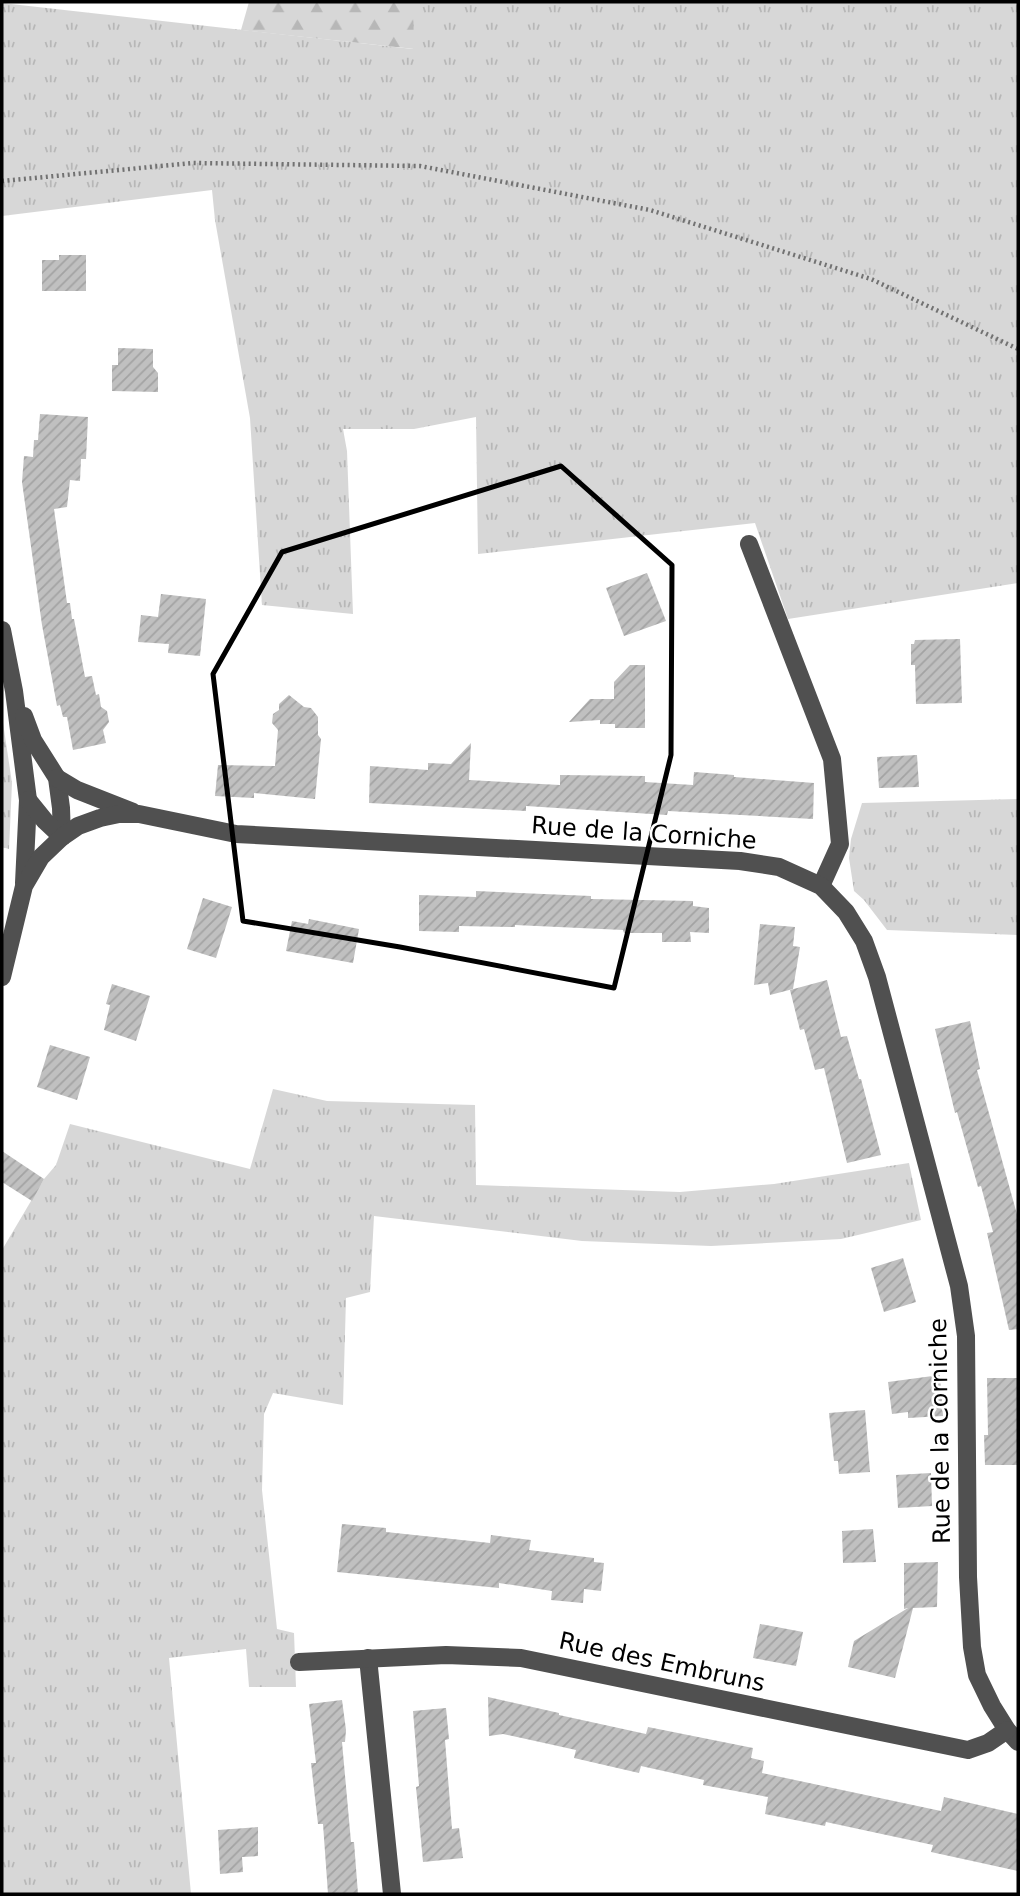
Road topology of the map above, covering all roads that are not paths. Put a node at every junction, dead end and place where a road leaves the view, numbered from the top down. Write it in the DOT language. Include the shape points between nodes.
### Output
graph roads {
  1 [pos="749,544"];
  2 [pos="2,630"];
  3 [pos="14,691"];
  4 [pos="57,778"];
  5 [pos="29,800"];
  6 [pos="139,814"];
  7 [pos="62,837"];
  8 [pos="24,886"];
  9 [pos="821,886"];
  10 [pos="2,977"];
  11 [pos="368,1658"];
  12 [pos="299,1662"];
  13 [pos="1013,1736"];
  14 [pos="392,1894"];
  1 -- 9 [label="street" via="832,760 840,844"];
  2 -- 3 [label="street"];
  3 -- 4 [label="street" via="33,740"];
  3 -- 5 [label="street"];
  4 -- 6 [label="street"];
  4 -- 7 [label="street"];
  5 -- 7 [label="street"];
  5 -- 8 [label="street"];
  6 -- 7 [label="street, Rue de la Corniche" via="100,818"];
  6 -- 9 [label="street, Rue de la Corniche" via="236,834 740,861 779,867"];
  7 -- 8 [label="street, Rue de la Corniche" via="41,857"];
  8 -- 10 [label="street, Rue de la Corniche"];
  9 -- 13 [label="street, Rue de la Corniche" via="846,912 864,941 877,977 959,1286 966,1336 972,1647 992,1706"];
  11 -- 12 [label="street, Rue des Embruns"];
  11 -- 13 [label="street, Rue des Embruns" via="521,1658 968,1749"];
  11 -- 14 [label="street"];
}
